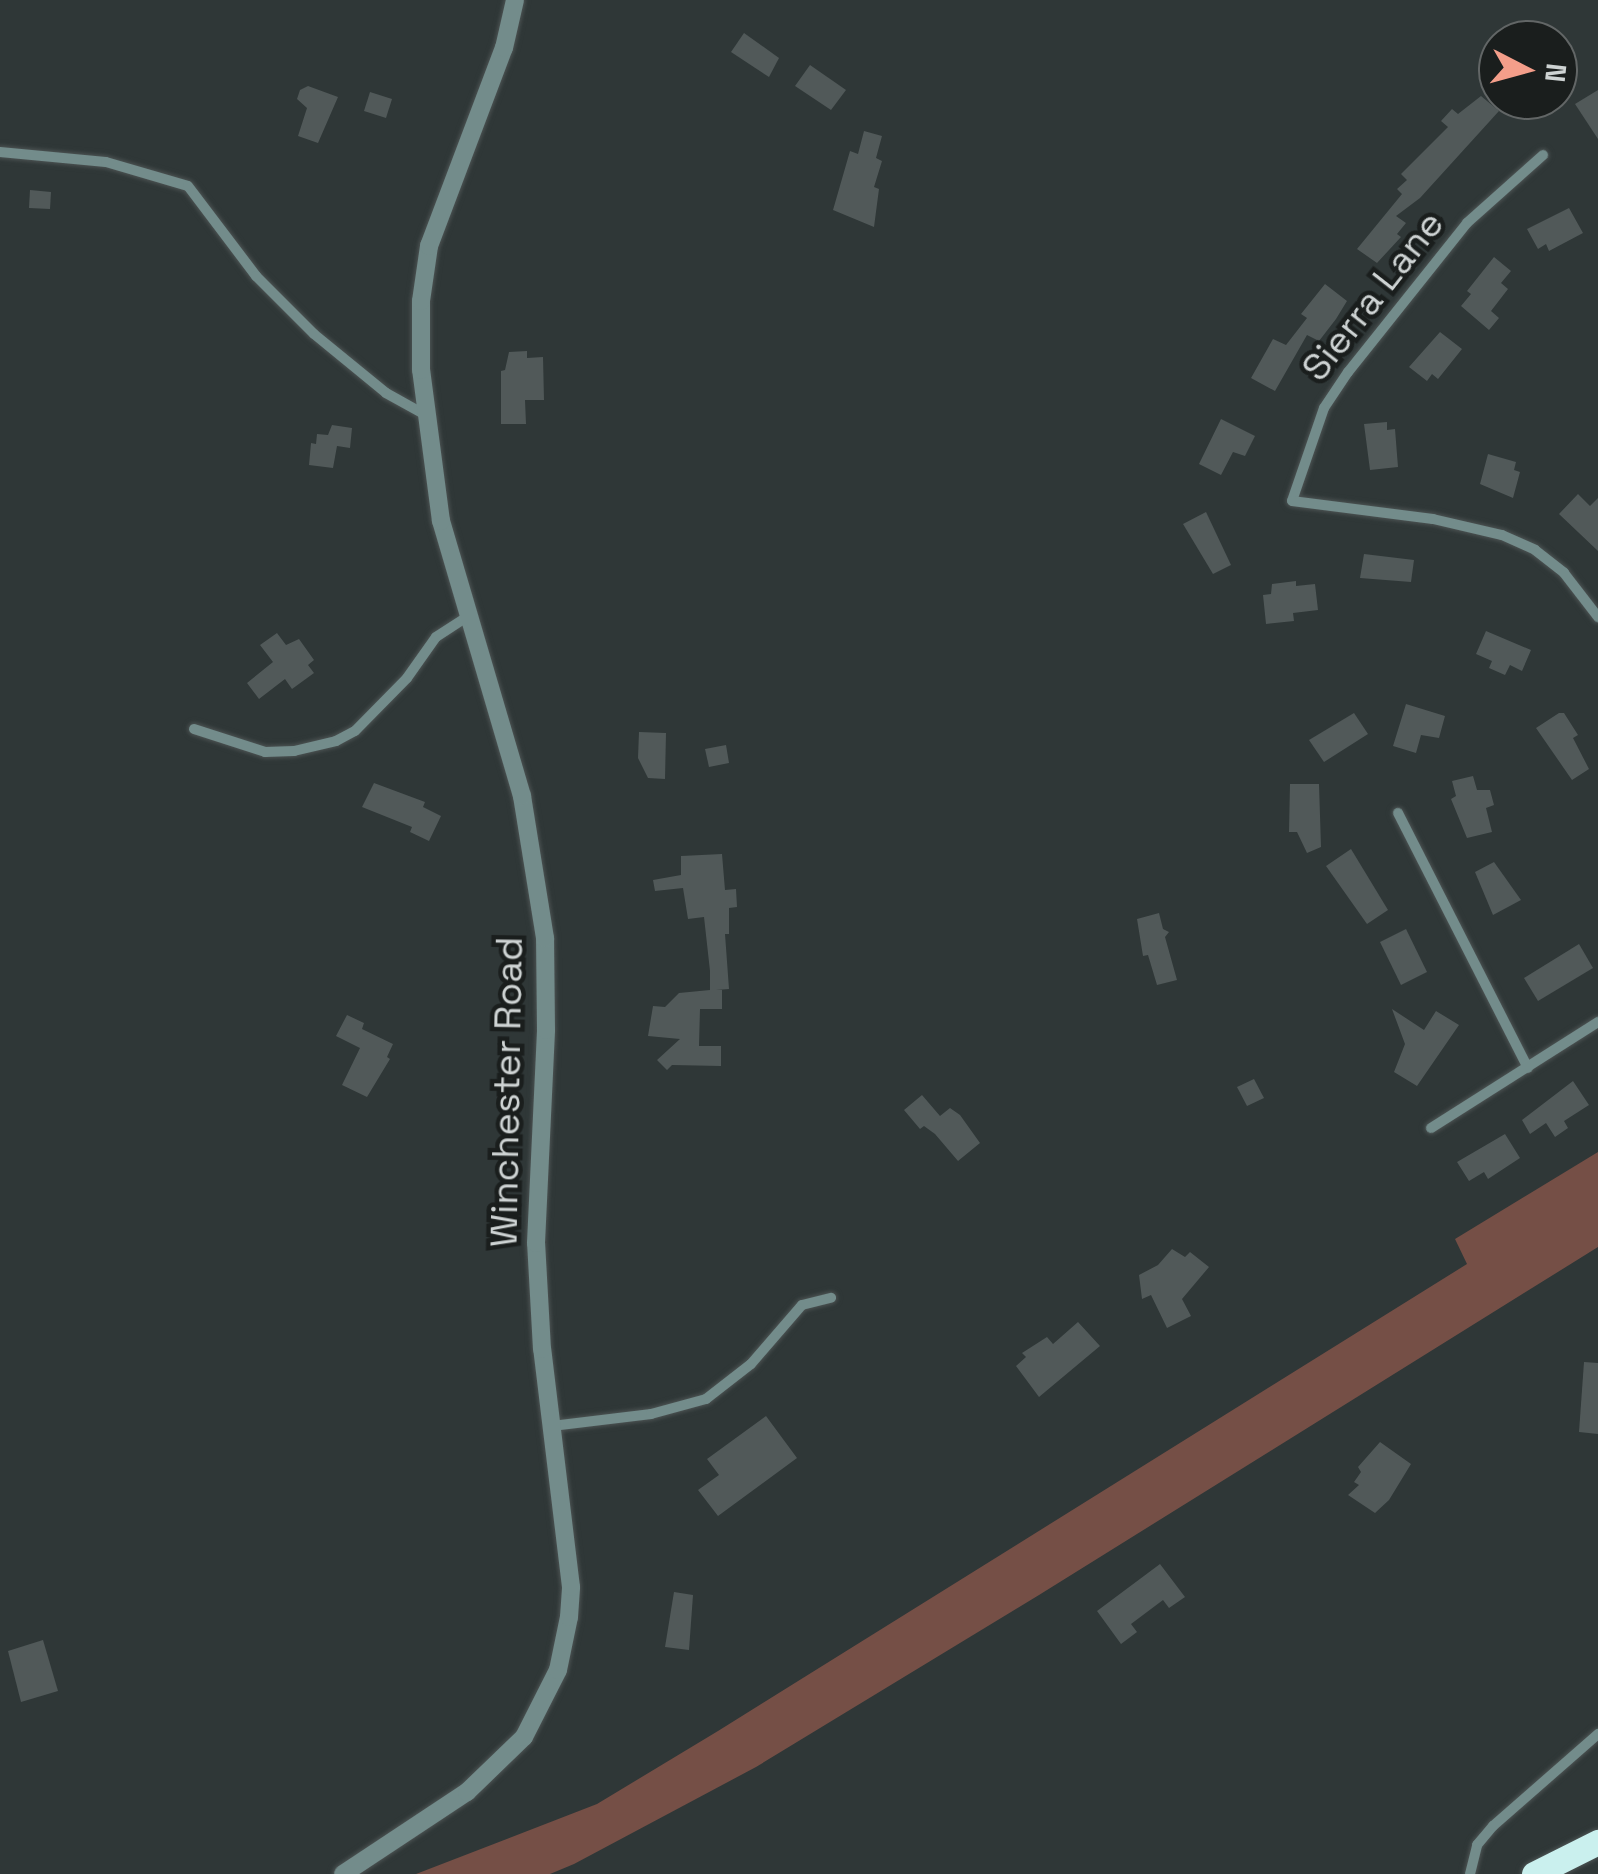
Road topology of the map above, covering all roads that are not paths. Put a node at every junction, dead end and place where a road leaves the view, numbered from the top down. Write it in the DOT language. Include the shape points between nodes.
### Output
graph roads {
  1 [pos="515,0"];
  2 [pos="0,152"];
  3 [pos="1544,156"];
  4 [pos="424,414"];
  5 [pos="1598,616"];
  6 [pos="467,617"];
  7 [pos="194,729"];
  8 [pos="1398,813"];
  9 [pos="1598,1022"];
  10 [pos="1528,1068"];
  11 [pos="1431,1128"];
  12 [pos="831,1298"];
  13 [pos="552,1426"];
  14 [pos="1598,1734"];
  15 [pos="1598,1842"];
  16 [pos="343,1874"];
  17 [pos="1470,1874"];
  18 [pos="1534,1874"];
  1 -- 4 [label="street, Winchester Road" via="504,48 429,246 420,331"];
  2 -- 4 [label="street" via="106,162 188,186 256,276 314,334 386,393"];
  3 -- 5 [label="street, Sierra Lane" via="1467,223 1348,372 1324,408 1292,501 1502,535 1564,573"];
  4 -- 6 [label="street, Winchester Road" via="441,521"];
  6 -- 7 [label="street" via="436,637 407,678 355,731 336,741 266,752"];
  6 -- 13 [label="street, Winchester Road" via="522,796 545,938 536,1243"];
  8 -- 10 [label="street"];
  9 -- 10 [label="street"];
  10 -- 11 [label="street"];
  12 -- 13 [label="street" via="802,1305 751,1364 706,1398 651,1414"];
  13 -- 16 [label="street, Winchester Road" via="571,1587 565,1645 548,1694 524,1736 477,1783"];
  14 -- 17 [label="street" via="1493,1826 1477,1846"];
  15 -- 18 [label="highway"];
}
